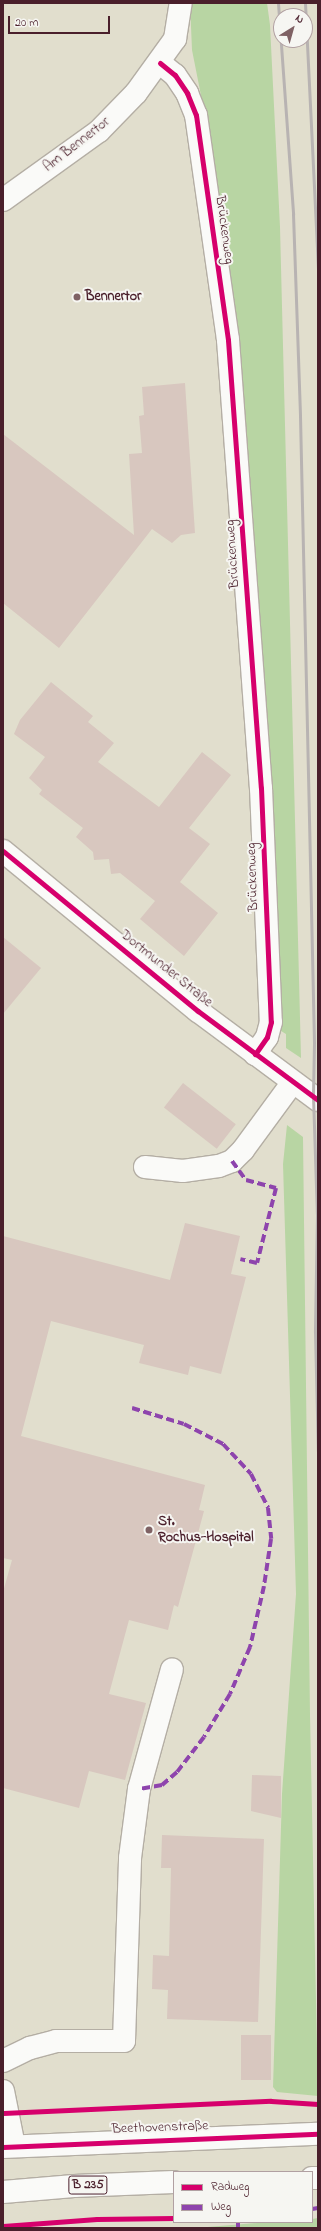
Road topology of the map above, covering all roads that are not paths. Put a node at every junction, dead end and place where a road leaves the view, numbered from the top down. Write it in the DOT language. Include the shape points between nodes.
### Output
graph roads {
  1 [pos="181,3"];
  2 [pos="160,63"];
  3 [pos="3,200"];
  4 [pos="3,851"];
  5 [pos="255,1054"];
  6 [pos="293,1082"];
  7 [pos="318,1100"];
  8 [pos="145,1167"];
  9 [pos="172,1669"];
  10 [pos="3,2066"];
  11 [pos="3,2091"];
  12 [pos="318,2134"];
  13 [pos="9,2146"];
  14 [pos="173,2182"];
  15 [pos="3,2192"];
  1 -- 2 [label="street" via="175,39"];
  2 -- 3 [label="street, Am Bennertor" via="136,93 99,131"];
  2 -- 5 [label="street, Brückenweg" via="174,75 188,93 196,115 228,340 261,788 271,1022 267,1037"];
  4 -- 5 [label="street, Dortmunder Straße"];
  5 -- 6 [label="street, Dortmunder Straße"];
  6 -- 7 [label="street, Dortmunder Straße"];
  6 -- 8 [label="street" via="232,1161 219,1166 183,1171"];
  9 -- 10 [label="street" via="139,1788 130,1858 124,2041 56,2041 30,2048"];
  11 -- 13 [label="street"];
  12 -- 13 [label="street, Beethovenstraße"];
  14 -- 15 [label="street, B 235"];
}
